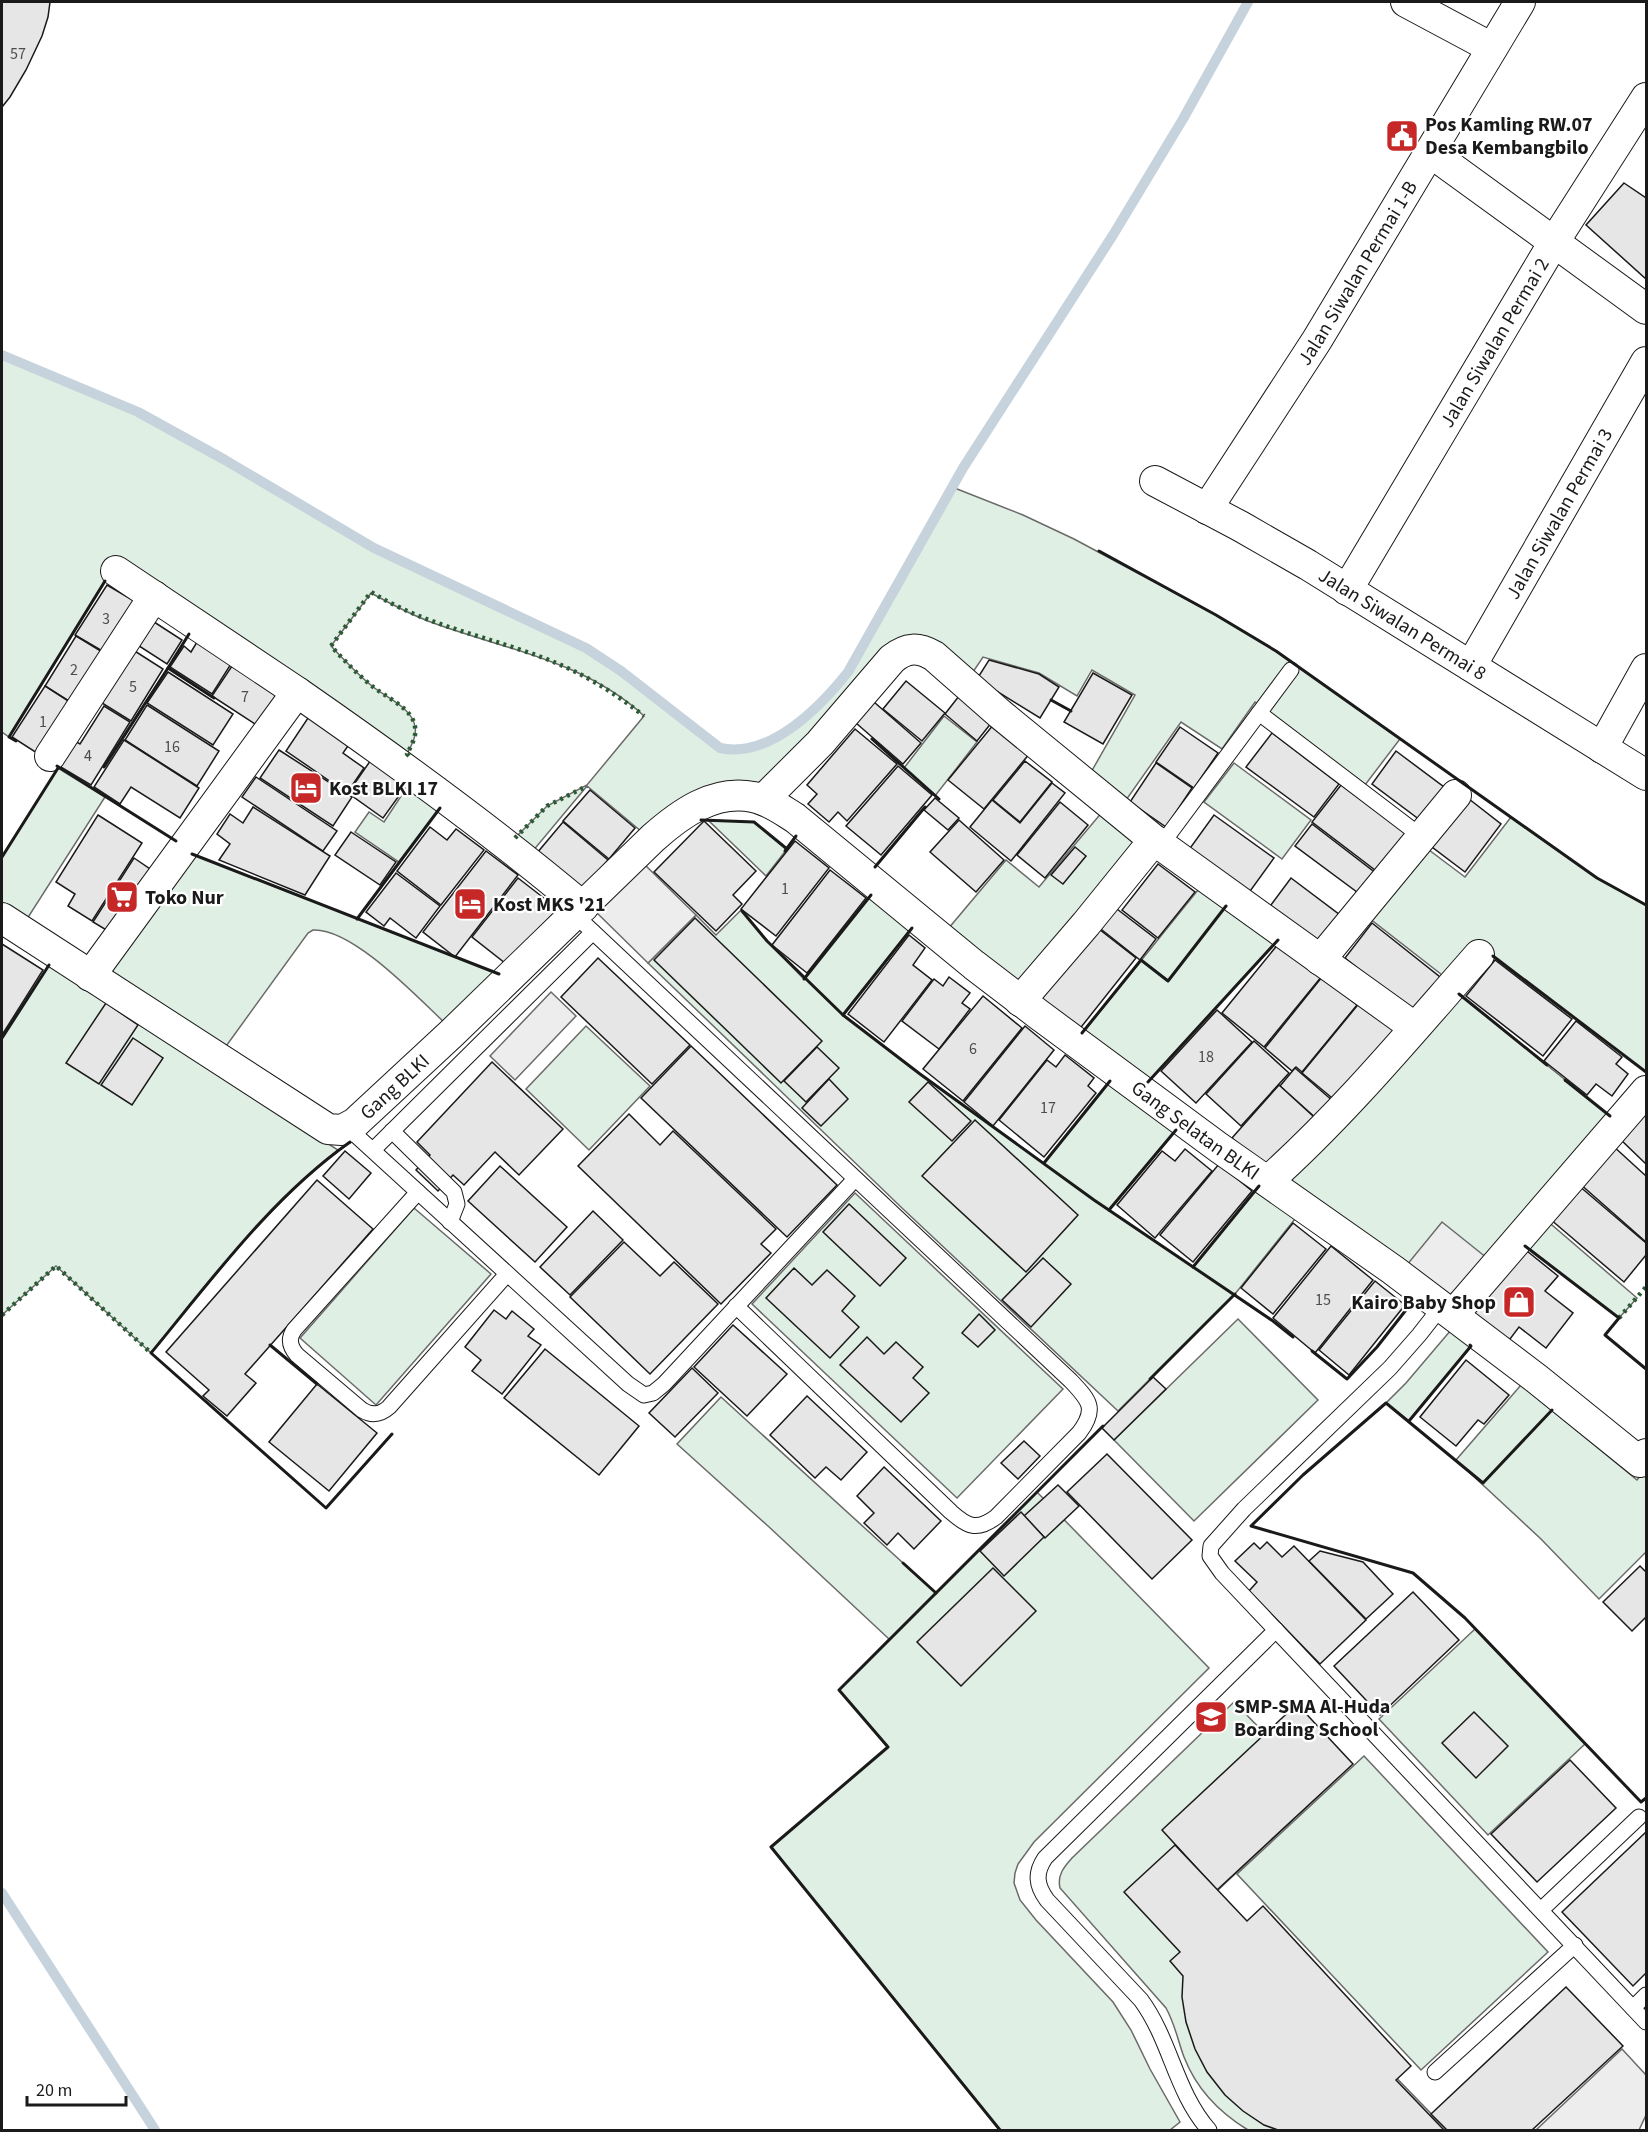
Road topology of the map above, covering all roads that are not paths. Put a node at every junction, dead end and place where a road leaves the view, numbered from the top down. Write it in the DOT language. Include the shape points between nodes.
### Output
graph roads {
  1 [pos="1406,2"];
  2 [pos="1520,2"];
  3 [pos="1492,48"];
  4 [pos="1647,98"];
  5 [pos="1430,152"];
  6 [pos="1554,242"];
  7 [pos="1647,309"];
  8 [pos="1647,362"];
  9 [pos="1155,481"];
  10 [pos="1207,509"];
  11 [pos="116,571"];
  12 [pos="1347,590"];
  13 [pos="154,596"];
  14 [pos="1470,666"];
  15 [pos="1647,669"];
  16 [pos="1291,670"];
  17 [pos="297,692"];
  18 [pos="1259,713"];
  19 [pos="1602,748"];
  20 [pos="50,756"];
  21 [pos="1647,776"];
  22 [pos="1456,795"];
  23 [pos="758,799"];
  24 [pos="1422,837"];
  25 [pos="1158,843"];
  26 [pos="2,918"];
  27 [pos="584,918"];
  28 [pos="1479,955"];
  29 [pos="1320,960"];
  30 [pos="90,976"];
  31 [pos="1020,1000"];
  32 [pos="1414,1028"];
  33 [pos="1647,1090"];
  34 [pos="348,1128"];
  35 [pos="392,1131"];
  36 [pos="373,1150"];
  37 [pos="855,1179"];
  38 [pos="1268,1181"];
  39 [pos="418,1192"];
  40 [pos="450,1222"];
  41 [pos="507,1274"];
  42 [pos="736,1306"];
  43 [pos="1447,1311"];
  44 [pos="1643,1458"];
  45 [pos="1276,1630"];
  46 [pos="1639,1817"];
  47 [pos="1541,1910"];
  48 [pos="1575,1945"];
  49 [pos="1647,1995"];
  50 [pos="1633,2008"];
  51 [pos="1647,2022"];
  52 [pos="1435,2072"];
  53 [pos="1209,2130"];
  1 -- 3 [label="street"];
  2 -- 3 [label="street, Jalan Siwalan Permai 1-B"];
  3 -- 5 [label="street, Jalan Siwalan Permai 1-B"];
  4 -- 6 [label="street, Jalan Siwalan Permai 2"];
  5 -- 6 [label="street"];
  5 -- 10 [label="street, Jalan Siwalan Permai 1-B" via="1317,340"];
  6 -- 7 [label="street"];
  6 -- 12 [label="street, Jalan Siwalan Permai 2"];
  8 -- 14 [label="street, Jalan Siwalan Permai 3"];
  9 -- 10 [label="street, Jalan Siwalan Permai 8"];
  10 -- 12 [label="street, Jalan Siwalan Permai 8"];
  11 -- 13 [label="street"];
  12 -- 14 [label="street, Jalan Siwalan Permai 8"];
  13 -- 17 [label="street"];
  13 -- 20 [label="street"];
  14 -- 19 [label="street, Jalan Siwalan Permai 8"];
  15 -- 19 [label="street"];
  16 -- 18 [label="lane"];
  17 -- 27 [label="street" via="486,829"];
  17 -- 30 [label="street"];
  18 -- 24 [label="lane"];
  18 -- 25 [label="lane"];
  19 -- 21 [label="street, Jalan Siwalan Permai 8"];
  22 -- 24 [label="street"];
  23 -- 25 [label="street" via="820,743 892,658 914,649 934,656"];
  23 -- 27 [label="street, Gang BLKI" via="730,796 691,808 653,838"];
  23 -- 31 [label="street, Gang Selatan BLKI" via="795,818"];
  24 -- 29 [label="street"];
  25 -- 29 [label="street"];
  25 -- 31 [label="street"];
  26 -- 30 [label="street, Gang BLKI"];
  27 -- 34 [label="street, Gang BLKI"];
  27 -- 35 [label="lane"];
  27 -- 37 [label="lane"];
  28 -- 32 [label="street"];
  29 -- 32 [label="street"];
  30 -- 34 [label="street, Gang BLKI" via="328,1129"];
  31 -- 38 [label="street, Gang Selatan BLKI"];
  32 -- 38 [label="street" via="1313,1139"];
  33 -- 43 [label="street"];
  34 -- 36 [label="lane"];
  35 -- 36 [label="lane"];
  35 -- 40 [label="lane" via="454,1192 457,1204"];
  36 -- 39 [label="lane"];
  37 -- 42 [label="lane"];
  37 -- 42 [label="lane" via="1082,1392 1090,1409 1079,1433 996,1517 977,1527 968,1525"];
  38 -- 43 [label="street, Gang Selatan BLKI"];
  39 -- 40 [label="lane"];
  39 -- 41 [label="lane" via="294,1330 291,1347 297,1355 362,1410 381,1413"];
  40 -- 41 [label="lane"];
  41 -- 42 [label="lane" via="644,1395 664,1384"];
  43 -- 44 [label="street, Gang Selatan BLKI"];
  43 -- 45 [label="lane" via="1211,1546 1213,1562"];
  45 -- 47 [label="lane"];
  45 -- 53 [label="lane" via="1045,1858 1038,1870 1038,1887 1047,1900 1150,2013 1184,2094"];
  46 -- 47 [label="lane"];
  47 -- 48 [label="lane"];
  48 -- 50 [label="lane"];
  48 -- 52 [label="lane"];
  49 -- 50 [label="lane"];
  50 -- 51 [label="lane"];
}
